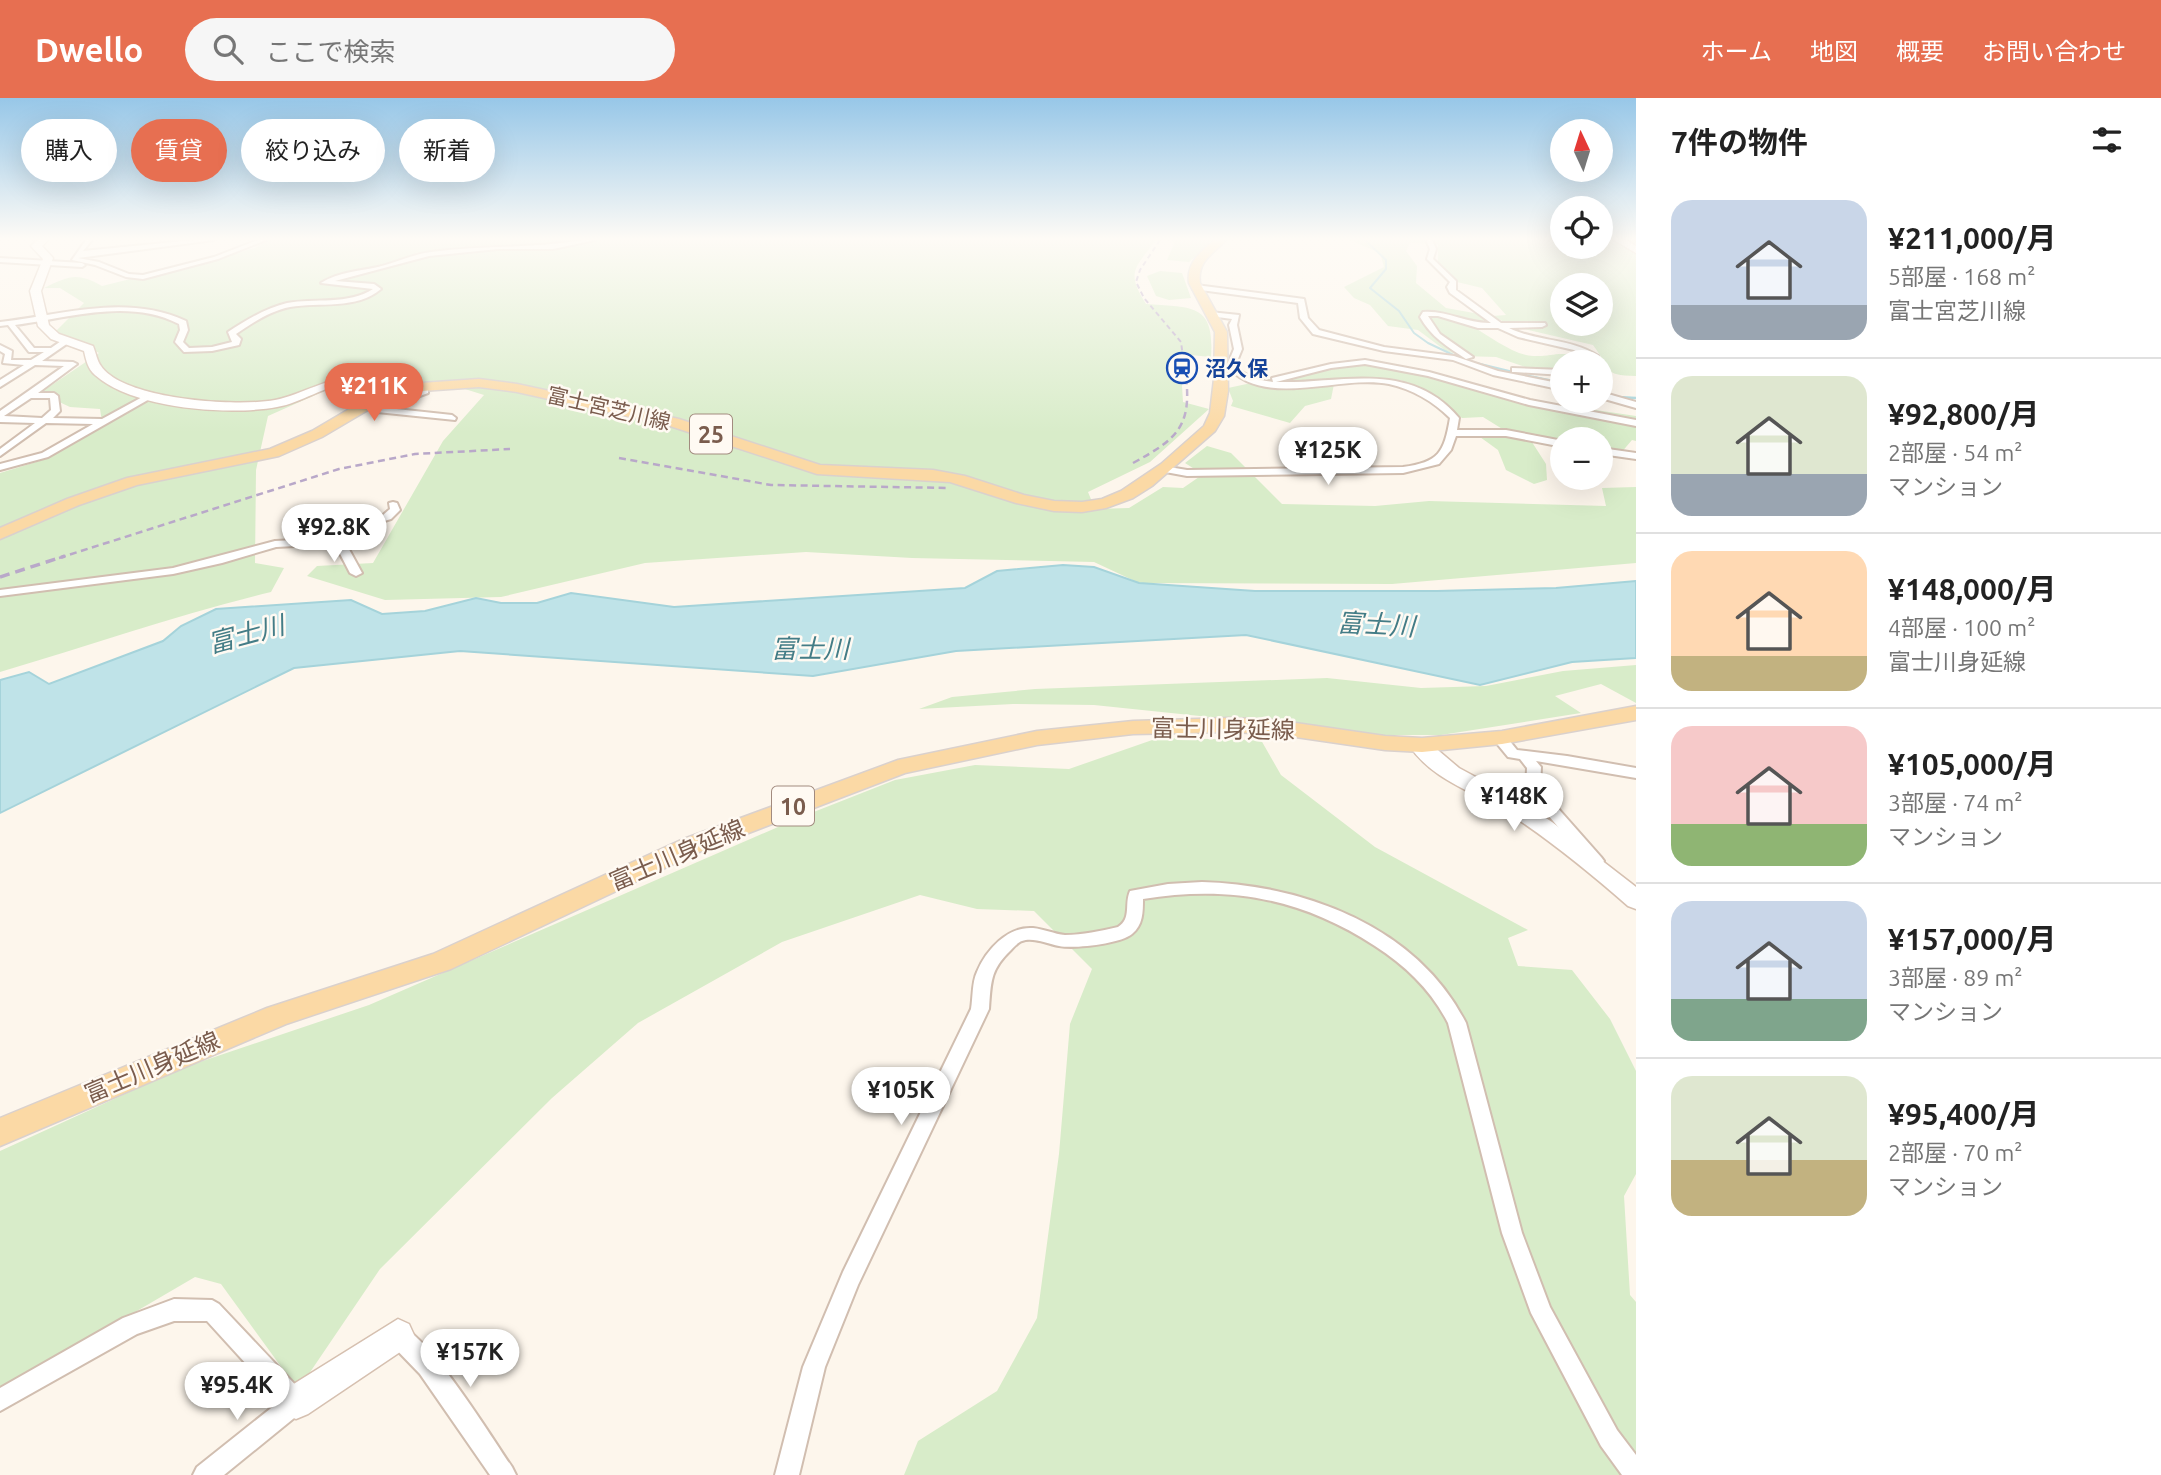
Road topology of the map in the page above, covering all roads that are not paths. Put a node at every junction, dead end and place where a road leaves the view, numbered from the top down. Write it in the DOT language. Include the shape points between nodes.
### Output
graph roads {
  1 [pos="38,304"];
  2 [pos="296,304"];
  3 [pos="1207,304"];
  4 [pos="1302,304"];
  5 [pos="1471,304"];
  6 [pos="1213,314"];
  7 [pos="39,318"];
  8 [pos="10,323"];
  9 [pos="0,324"];
  10 [pos="1497,324"];
  11 [pos="1542,325"];
  12 [pos="1514,334"];
  13 [pos="1504,336"];
  14 [pos="67,341"];
  15 [pos="1549,343"];
  16 [pos="1531,345"];
  17 [pos="0,346"];
  18 [pos="50,350"];
  19 [pos="1579,350"];
  20 [pos="3,363"];
  21 [pos="29,363"];
  22 [pos="1478,364"];
  23 [pos="1550,372"];
  24 [pos="1264,383"];
  25 [pos="0,384"];
  26 [pos="1550,384"];
  27 [pos="421,387"];
  28 [pos="1496,393"];
  29 [pos="30,395"];
  30 [pos="388,395"];
  31 [pos="149,397"];
  32 [pos="1613,398"];
  33 [pos="1636,405"];
  34 [pos="0,417"];
  35 [pos="452,418"];
  36 [pos="45,420"];
  37 [pos="105,422"];
  38 [pos="1636,423"];
  39 [pos="1453,433"];
  40 [pos="1550,441"];
  41 [pos="0,453"];
  42 [pos="1613,453"];
  43 [pos="1636,456"];
  44 [pos="1345,459"];
  45 [pos="0,467"];
  46 [pos="1163,469"];
  47 [pos="1348,471"];
  48 [pos="393,505"];
  49 [pos="0,534"];
  50 [pos="339,541"];
  51 [pos="356,573"];
  52 [pos="0,593"];
  53 [pos="1636,713"];
  54 [pos="1499,737"];
  55 [pos="1419,745"];
  56 [pos="1525,757"];
  57 [pos="1636,773"];
  58 [pos="1606,873"];
  59 [pos="1636,900"];
  60 [pos="0,1132"];
  61 [pos="398,1335"];
  62 [pos="0,1400"];
  63 [pos="296,1402"];
  64 [pos="205,1475"];
  65 [pos="504,1475"];
  66 [pos="787,1475"];
  67 [pos="1636,1475"];
  1 -- 7 [label="street"];
  2 -- 7 [label="street" via="274,310 231,334 236,342 212,349 187,350 179,342 183,323 152,312 127,309"];
  3 -- 6 [label="main road, 富士宮芝川線 / 25"];
  4 -- 22 [label="street" via="1304,318 1316,332 1384,349"];
  5 -- 10 [label="street"];
  6 -- 24 [label="street" via="1236,317 1234,371"];
  6 -- 46 [label="main road, 富士宮芝川線 / 25" via="1222,330 1219,410 1210,428"];
  7 -- 8 [label="street"];
  7 -- 14 [label="street" via="45,331"];
  8 -- 9 [label="street"];
  8 -- 18 [label="street" via="32,350"];
  10 -- 11 [label="street"];
  10 -- 12 [label="street"];
  10 -- 22 [label="street" via="1471,325 1432,313 1424,317 1437,335"];
  12 -- 13 [label="street"];
  12 -- 15 [label="street"];
  14 -- 18 [label="street"];
  14 -- 31 [label="street" via="89,349 90,359 108,380"];
  15 -- 16 [label="street"];
  15 -- 19 [label="street"];
  17 -- 20 [label="street" via="9,353"];
  18 -- 21 [label="street"];
  20 -- 21 [label="street"];
  21 -- 25 [label="street"];
  21 -- 29 [label="street" via="73,364"];
  22 -- 23 [label="street"];
  22 -- 26 [label="street" via="1496,373"];
  22 -- 28 [label="street"];
  24 -- 28 [label="street" via="1365,362"];
  24 -- 39 [label="street" via="1383,380 1421,394 1451,413"];
  27 -- 30 [label="main road, 富士宮芝川線 / 25"];
  27 -- 35 [label="street" via="425,391 377,409"];
  27 -- 46 [label="main road, 富士宮芝川線 / 25" via="480,383 517,388 674,422 817,469 950,477 1051,506 1082,507 1122,498"];
  28 -- 38 [label="street"];
  29 -- 34 [label="street"];
  29 -- 36 [label="street" via="54,397 56,411"];
  30 -- 31 [label="street" via="360,380 336,382 264,405"];
  30 -- 49 [label="main road, 富士宮芝川線 / 25" via="291,447 252,459 133,481"];
  31 -- 37 [label="street"];
  32 -- 33 [label="street"];
  34 -- 36 [label="street"];
  36 -- 37 [label="street"];
  36 -- 41 [label="street"];
  37 -- 45 [label="street" via="45,455"];
  39 -- 40 [label="street" via="1506,433"];
  39 -- 47 [label="street" via="1448,450 1436,463 1403,470"];
  42 -- 43 [label="street"];
  44 -- 47 [label="street"];
  46 -- 47 [label="street" via="1187,473"];
  48 -- 50 [label="street" via="387,517 364,524"];
  50 -- 51 [label="street"];
  50 -- 52 [label="street" via="275,544 173,571"];
  53 -- 54 [label="main road, 富士川身延線 / 10"];
  54 -- 55 [label="main road, 富士川身延線 / 10"];
  54 -- 56 [label="street" via="1513,754"];
  55 -- 58 [label="street" via="1435,764 1509,804"];
  55 -- 60 [label="main road, 富士川身延線 / 10" via="1275,727 1146,726 930,758 690,846 442,962 277,1016"];
  56 -- 57 [label="street"];
  56 -- 58 [label="street" via="1534,767 1533,789"];
  58 -- 59 [label="street"];
  61 -- 63 [label="street"];
  61 -- 65 [label="street" via="428,1366"];
  62 -- 63 [label="street" via="131,1326 174,1310 192,1309 212,1311"];
  63 -- 64 [label="street"];
  66 -- 67 [label="street" via="814,1367 850,1279 981,1009 984,974 993,957 1018,934 1062,941 1122,932 1135,917 1135,895 1208,886 1259,891 1340,915 1412,964 1445,998 1457,1023 1512,1233 1542,1313 1608,1438"];
}
